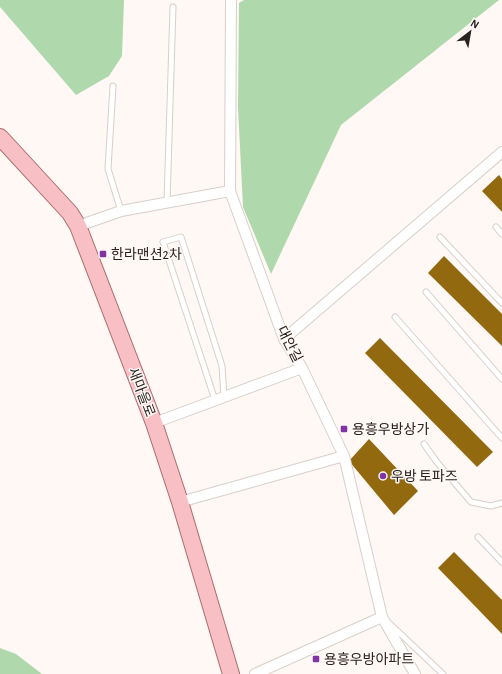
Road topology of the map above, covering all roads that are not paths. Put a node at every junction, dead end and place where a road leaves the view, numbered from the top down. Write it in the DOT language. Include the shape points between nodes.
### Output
graph roads {
  1 [pos="231,0"];
  2 [pos="173,7"];
  3 [pos="112,86"];
  4 [pos="0,137"];
  5 [pos="502,152"];
  6 [pos="230,191"];
  7 [pos="167,202"];
  8 [pos="121,211"];
  9 [pos="78,226"];
  10 [pos="496,227"];
  11 [pos="502,234"];
  12 [pos="440,237"];
  13 [pos="426,292"];
  14 [pos="502,303"];
  15 [pos="395,317"];
  16 [pos="284,339"];
  17 [pos="302,368"];
  18 [pos="502,380"];
  19 [pos="224,397"];
  20 [pos="214,400"];
  21 [pos="154,423"];
  22 [pos="502,438"];
  23 [pos="424,444"];
  24 [pos="344,456"];
  25 [pos="180,502"];
  26 [pos="502,503"];
  27 [pos="478,537"];
  28 [pos="502,562"];
  29 [pos="382,617"];
  30 [pos="231,674"];
  31 [pos="255,674"];
  32 [pos="415,674"];
  33 [pos="443,674"];
  1 -- 6 [label="street, 대안길"];
  2 -- 7 [label="lane"];
  3 -- 8 [label="lane" via="108,169"];
  4 -- 9 [label="main road, 새마을로" via="70,213"];
  5 -- 16 [label="street"];
  6 -- 7 [label="street"];
  6 -- 16 [label="street, 대안길"];
  7 -- 8 [label="street"];
  8 -- 9 [label="street"];
  9 -- 21 [label="main road, 새마을로"];
  10 -- 11 [label="lane"];
  12 -- 14 [label="lane"];
  13 -- 18 [label="lane"];
  15 -- 22 [label="lane"];
  16 -- 17 [label="street, 대안길"];
  17 -- 19 [label="street"];
  17 -- 24 [label="street, 대안길"];
  19 -- 20 [label="street"];
  19 -- 20 [label="lane" via="222,366 181,237 163,242"];
  20 -- 21 [label="street"];
  21 -- 25 [label="main road, 새마을로"];
  23 -- 26 [label="lane" via="471,502 491,506"];
  24 -- 25 [label="street"];
  24 -- 29 [label="street, 대안길"];
  25 -- 30 [label="main road, 새마을로"];
  27 -- 28 [label="lane"];
  29 -- 31 [label="street"];
  29 -- 32 [label="street, 대안길"];
  29 -- 33 [label="lane"];
}
